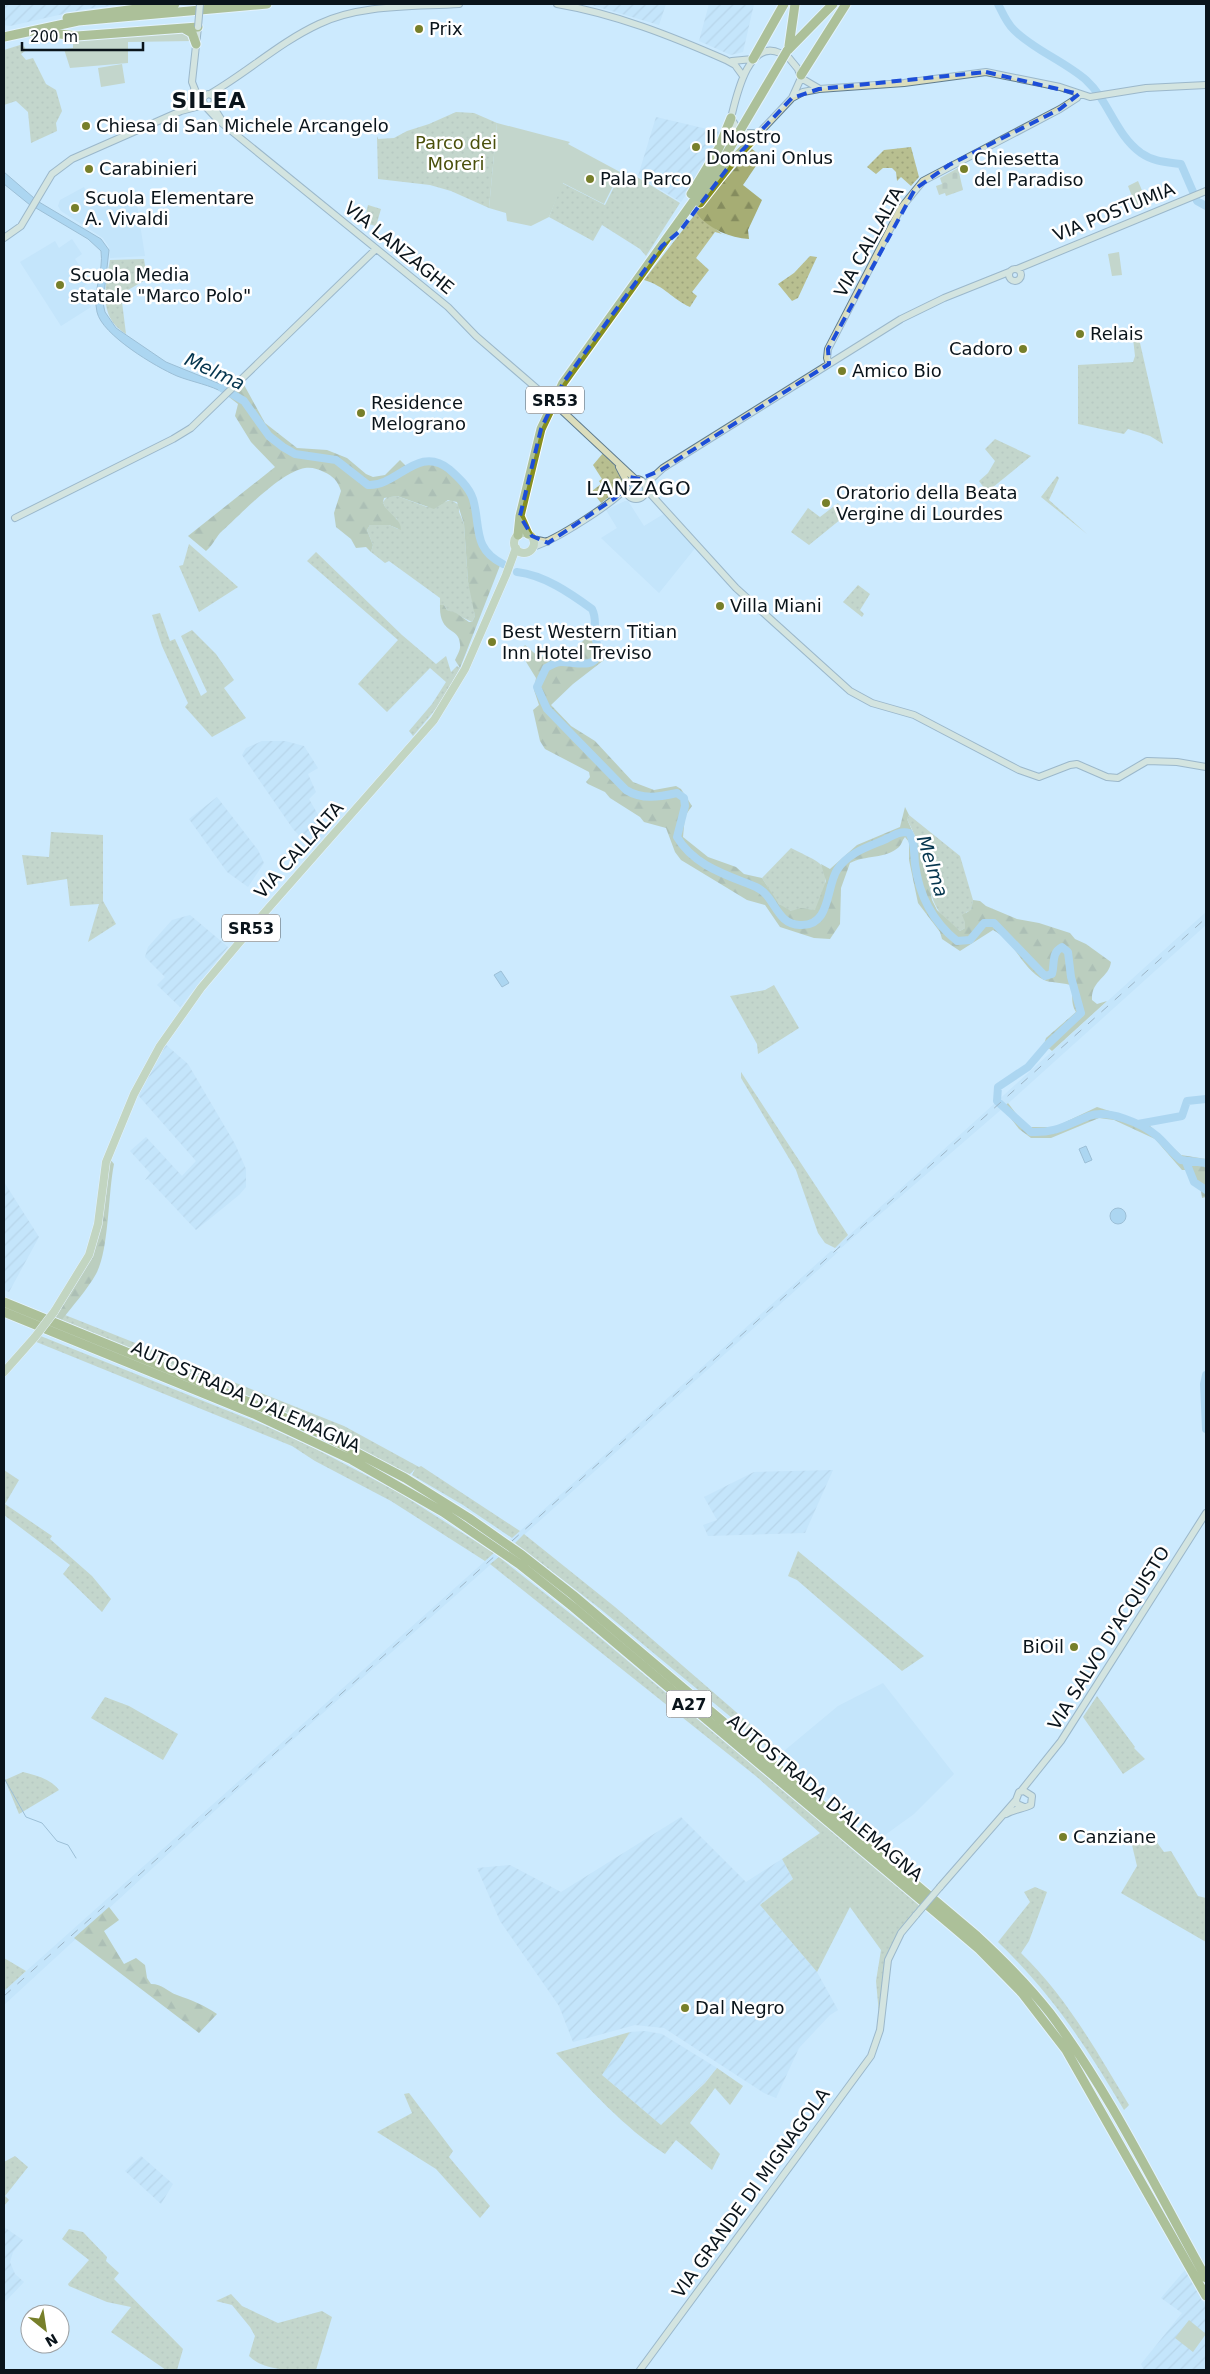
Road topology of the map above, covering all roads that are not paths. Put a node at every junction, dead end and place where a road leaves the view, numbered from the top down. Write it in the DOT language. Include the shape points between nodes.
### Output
graph roads {
  1 [pos="176,4"];
  2 [pos="200,4"];
  3 [pos="266,4"];
  4 [pos="459,4"];
  5 [pos="557,4"];
  6 [pos="784,4"];
  7 [pos="795,4"];
  8 [pos="833,4"];
  9 [pos="846,4"];
  10 [pos="198,27"];
  11 [pos="38,28"];
  12 [pos="185,29"];
  13 [pos="26,31"];
  14 [pos="4,37"];
  15 [pos="196,44"];
  16 [pos="785,54"];
  17 [pos="753,59"];
  18 [pos="726,60"];
  19 [pos="193,75"];
  20 [pos="743,76"];
  21 [pos="801,77"];
  22 [pos="1206,84"];
  23 [pos="223,86"];
  24 [pos="194,89"];
  25 [pos="819,89"];
  26 [pos="1079,94"];
  27 [pos="792,98"];
  28 [pos="205,99"];
  29 [pos="215,101"];
  30 [pos="184,109"];
  31 [pos="731,118"];
  32 [pos="226,125"];
  33 [pos="740,132"];
  34 [pos="759,133"];
  35 [pos="1206,191"];
  36 [pos="4,238"];
  37 [pos="662,246"];
  38 [pos="376,249"];
  39 [pos="1009,272"];
  40 [pos="1019,272"];
  41 [pos="988,279"];
  42 [pos="1010,280"];
  43 [pos="829,364"];
  44 [pos="549,399"];
  45 [pos="557,406"];
  46 [pos="616,462"];
  47 [pos="661,470"];
  48 [pos="637,479"];
  49 [pos="627,485"];
  50 [pos="646,488"];
  51 [pos="631,497"];
  52 [pos="642,497"];
  53 [pos="615,498"];
  54 [pos="657,500"];
  55 [pos="520,516"];
  56 [pos="15,518"];
  57 [pos="518,535"];
  58 [pos="532,540"];
  59 [pos="516,548"];
  60 [pos="524,553"];
  61 [pos="506,575"];
  62 [pos="1206,768"];
  63 [pos="4,1302"];
  64 [pos="4,1312"];
  65 [pos="4,1372"];
  66 [pos="1206,1513"];
  67 [pos="1032,1777"];
  68 [pos="1021,1791"];
  69 [pos="1031,1794"];
  70 [pos="1016,1800"];
  71 [pos="1024,1807"];
  72 [pos="998,1819"];
  73 [pos="880,2030"];
  74 [pos="1206,2278"];
  75 [pos="1206,2296"];
  76 [pos="640,2370"];
  1 -- 11 [label="highway" via="78,15"];
  2 -- 10 [label="street, bridge"];
  3 -- 11 [label="highway" via="89,20"];
  4 -- 23 [label="street" via="364,11 325,21"];
  5 -- 18 [label="street" via="646,27"];
  6 -- 17 [label="highway"];
  7 -- 16 [label="highway, SR53" via="791,38"];
  8 -- 16 [label="highway, SR53"];
  9 -- 21 [label="highway"];
  10 -- 12 [label="highway"];
  10 -- 15 [label="street"];
  11 -- 13 [label="highway"];
  12 -- 13 [label="highway" via="77,36"];
  12 -- 15 [label="highway" via="192,33"];
  13 -- 14 [label="highway"];
  15 -- 19 [label="street"];
  16 -- 17 [label="street" via="770,51"];
  16 -- 21 [label="street"];
  16 -- 33 [label="highway, SR53, bridge"];
  17 -- 18 [label="street"];
  17 -- 20 [label="street"];
  18 -- 20 [label="street" via="735,65"];
  19 -- 24 [label="street"];
  19 -- 28 [label="street"];
  20 -- 31 [label="street"];
  21 -- 25 [label="street"];
  21 -- 27 [label="street"];
  22 -- 26 [label="street" via="1093,96"];
  23 -- 28 [label="street"];
  23 -- 29 [label="street"];
  24 -- 28 [label="street"];
  24 -- 30 [label="street" via="192,99"];
  25 -- 26 [label="street" via="986,72"];
  25 -- 27 [label="street"];
  26 -- 43 [label="street, VIA CALLALTA" via="1060,109 949,165 915,189 901,208 828,349"];
  27 -- 34 [label="street"];
  28 -- 29 [label="street, VIA LANZAGHE"];
  28 -- 29 [label="street" via="212,106"];
  28 -- 30 [label="street"];
  28 -- 32 [label="street, VIA LANZAGHE" via="216,118"];
  29 -- 32 [label="street, VIA LANZAGHE" via="217,112"];
  30 -- 36 [label="street" via="72,158 52,174 21,226"];
  31 -- 33 [label="street"];
  31 -- 37 [label="highway" via="724,139 671,224"];
  32 -- 38 [label="street, VIA LANZAGHE"];
  33 -- 34 [label="street"];
  33 -- 37 [label="highway, SR53" via="724,160"];
  34 -- 37 [label="highway" via="729,165 680,231"];
  35 -- 40 [label="street, VIA POSTUMIA" via="1033,261"];
  37 -- 55 [label="highway, SR53" via="563,383 541,429"];
  38 -- 44 [label="street, VIA LANZAGHE" via="448,308"];
  38 -- 56 [label="street" via="191,428"];
  39 -- 40 [label="street, VIA POSTUMIA"];
  39 -- 41 [label="street, VIA POSTUMIA"];
  39 -- 42 [label="street"];
  40 -- 42 [label="street, VIA POSTUMIA" via="1017,281"];
  41 -- 42 [label="street, VIA POSTUMIA"];
  41 -- 43 [label="street, VIA POSTUMIA" via="901,319"];
  43 -- 47 [label="street"];
  45 -- 46 [label="street"];
  46 -- 48 [label="street"];
  46 -- 49 [label="street"];
  47 -- 48 [label="street"];
  47 -- 50 [label="street"];
  48 -- 49 [label="street"];
  48 -- 50 [label="street"];
  49 -- 51 [label="street" via="627,493"];
  49 -- 53 [label="street"];
  50 -- 52 [label="street"];
  50 -- 54 [label="street"];
  51 -- 52 [label="street"];
  51 -- 53 [label="street"];
  52 -- 54 [label="street"];
  53 -- 58 [label="street" via="548,543"];
  54 -- 62 [label="street" via="736,588 861,699 914,716 1039,777 1077,764 1107,778 1118,778 1147,761 1178,762"];
  55 -- 57 [label="highway, SR53"];
  55 -- 58 [label="highway"];
  57 -- 58 [label="main road"];
  57 -- 59 [label="main road, VIA CALLALTA" via="514,541"];
  58 -- 60 [label="main road, VIA CALLALTA"];
  59 -- 60 [label="main road"];
  59 -- 61 [label="main road, VIA CALLALTA / SR53"];
  60 -- 61 [label="main road, VIA CALLALTA / SR53"];
  61 -- 65 [label="main road, VIA CALLALTA / SR53, bridge" via="466,669 434,720 201,988 160,1046 134,1094 106,1162 98,1224 89,1255 54,1312"];
  63 -- 74 [label="highway, AUTOSTRADA D'ALEMAGNA / A27" via="266,1409 344,1446 457,1510 565,1589 971,1931 1018,1975 1049,2012 1086,2066"];
  64 -- 75 [label="highway, AUTOSTRADA D'ALEMAGNA / A27" via="254,1414 352,1460 443,1512 519,1564 566,1602 979,1949 1022,1993 1084,2079"];
  66 -- 67 [label="street, VIA SALVO D'ACQUISTO" via="1061,1741"];
  67 -- 68 [label="street, VIA SALVO D'ACQUISTO"];
  67 -- 69 [label="street"];
  68 -- 69 [label="street"];
  68 -- 70 [label="street, VIA SALVO D'ACQUISTO"];
  69 -- 71 [label="street" via="1031,1805"];
  70 -- 71 [label="street"];
  70 -- 72 [label="street, VIA SALVO D'ACQUISTO"];
  71 -- 72 [label="street, VIA SALVO D'ACQUISTO"];
  72 -- 73 [label="street, VIA SALVO D'ACQUISTO, bridge" via="901,1933 888,1960"];
  73 -- 76 [label="street, VIA GRANDE DI MIGNAGOLA" via="870,2056"];
}
